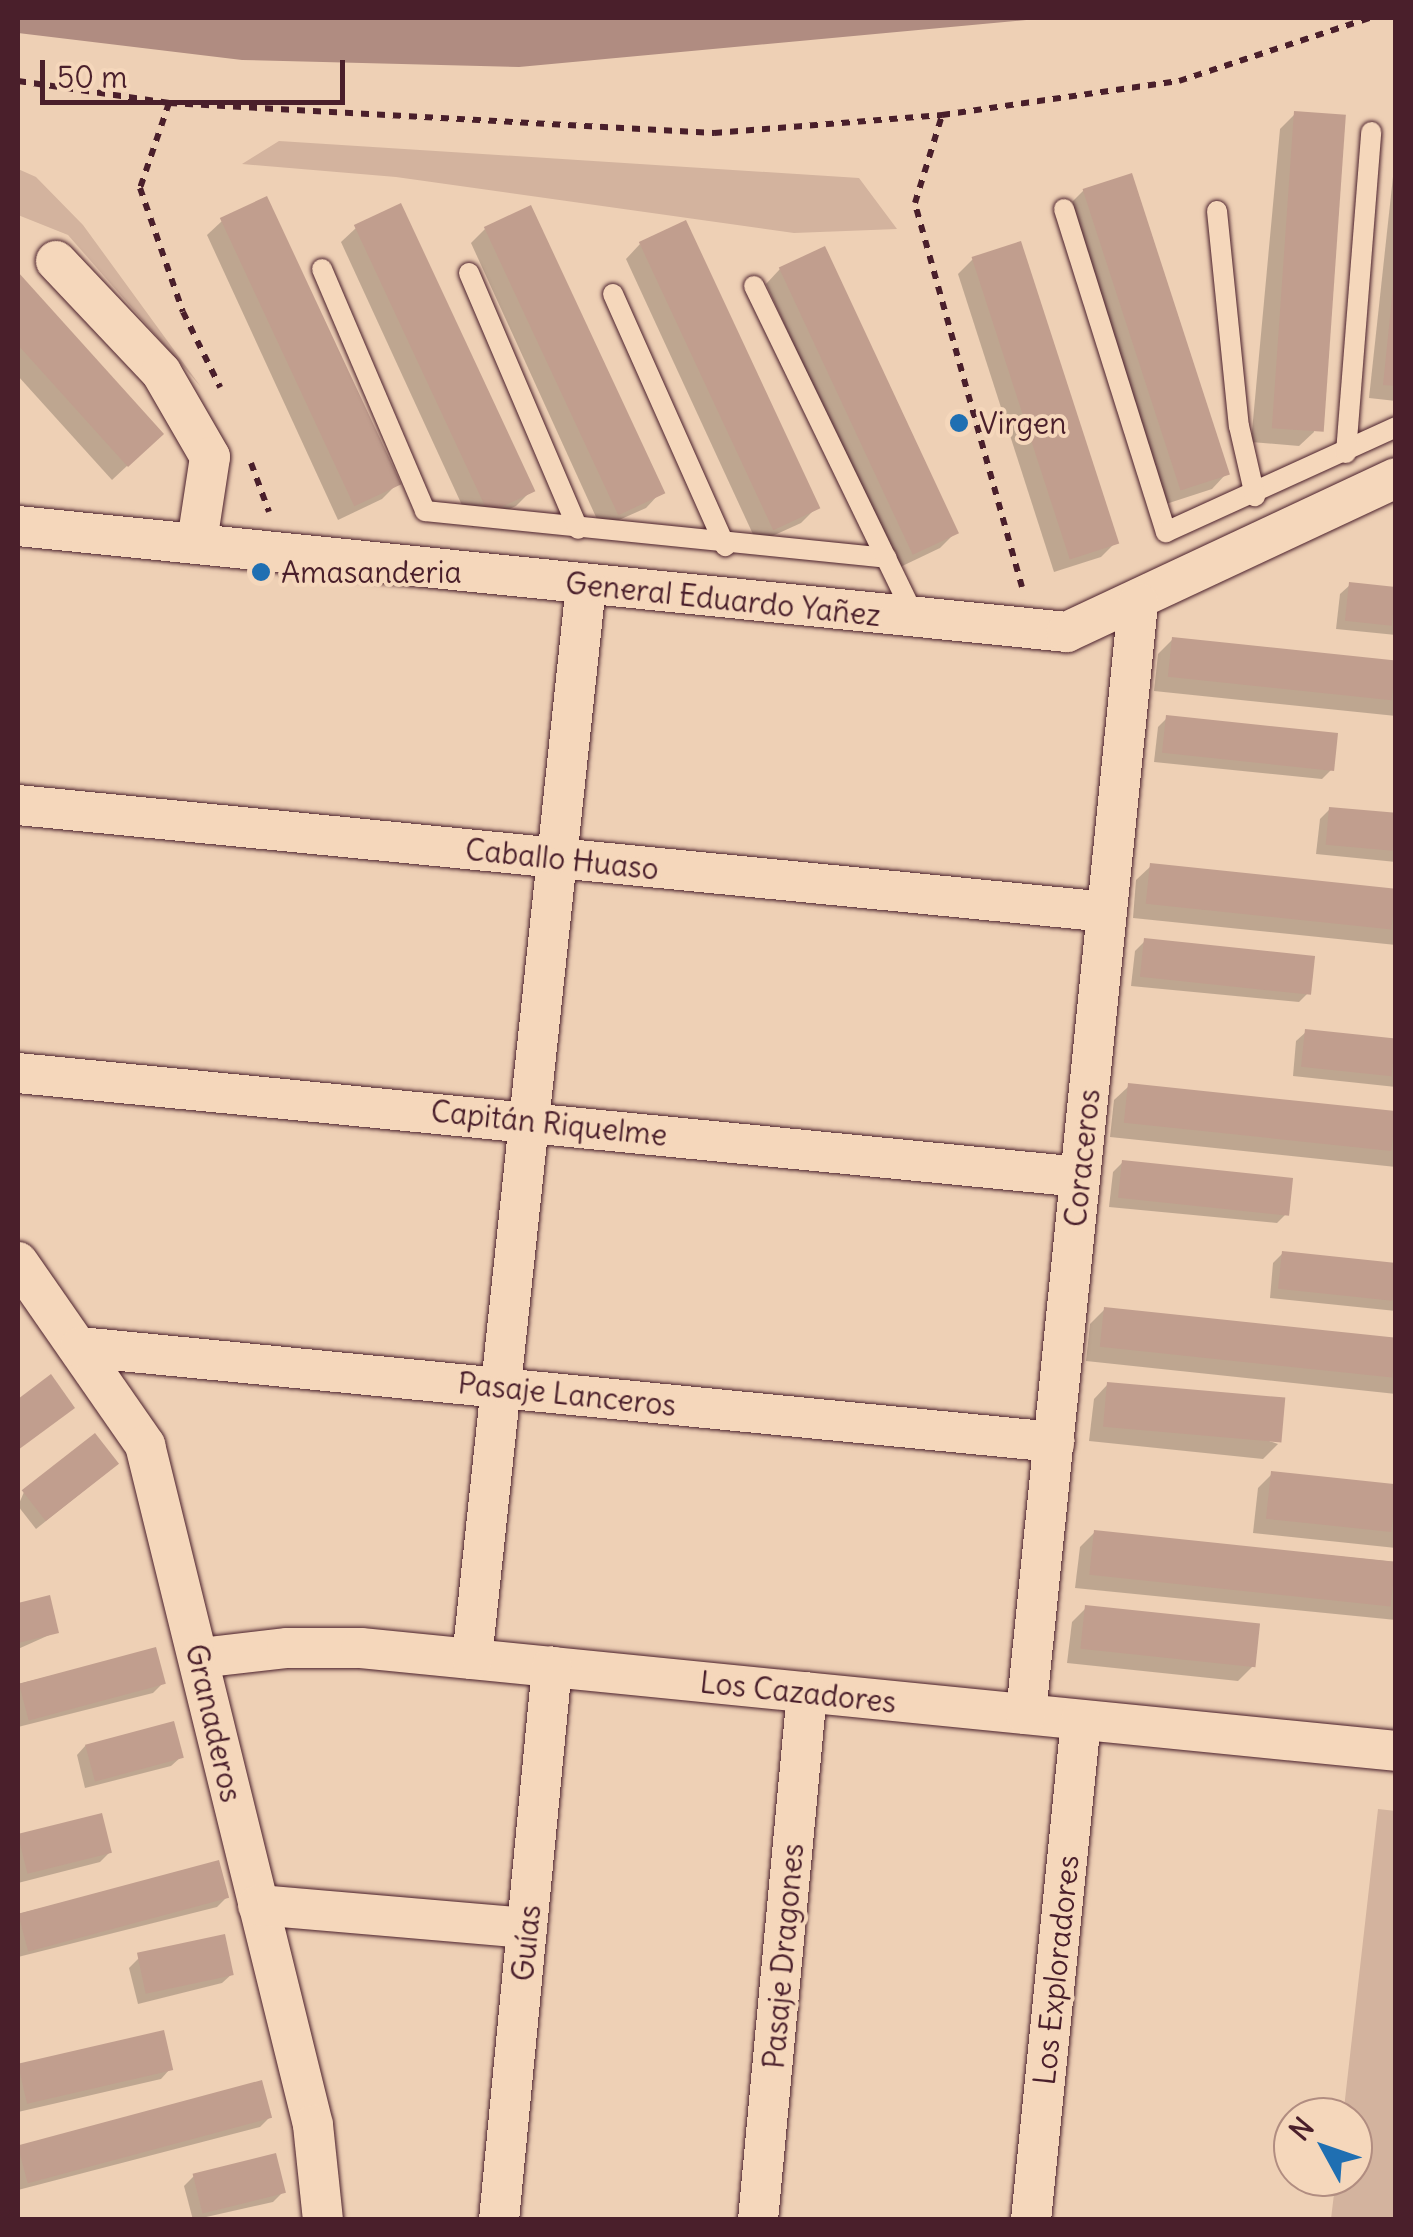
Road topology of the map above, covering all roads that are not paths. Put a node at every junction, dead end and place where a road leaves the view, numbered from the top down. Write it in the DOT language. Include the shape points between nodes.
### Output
graph roads {
  1 [pos="1370,132"];
  2 [pos="1064,209"];
  3 [pos="1218,211"];
  4 [pos="56,260"];
  5 [pos="322,269"];
  6 [pos="469,273"];
  7 [pos="754,286"];
  8 [pos="613,294"];
  9 [pos="1396,428"];
  10 [pos="1346,453"];
  11 [pos="1396,478"];
  12 [pos="1254,496"];
  13 [pos="18,526"];
  14 [pos="578,529"];
  15 [pos="197,542"];
  16 [pos="725,546"];
  17 [pos="888,558"];
  18 [pos="586,586"];
  19 [pos="1138,602"];
  20 [pos="916,619"];
  21 [pos="18,805"];
  22 [pos="558,858"];
  23 [pos="1107,912"];
  24 [pos="18,1073"];
  25 [pos="529,1121"];
  26 [pos="1080,1176"];
  27 [pos="18,1262"];
  28 [pos="80,1347"];
  29 [pos="501,1388"];
  30 [pos="1054,1442"];
  31 [pos="200,1658"];
  32 [pos="472,1660"];
  33 [pos="552,1667"];
  34 [pos="807,1692"];
  35 [pos="1026,1714"];
  36 [pos="1081,1720"];
  37 [pos="1396,1751"];
  38 [pos="258,1905"];
  39 [pos="527,1928"];
  40 [pos="323,2220"];
  41 [pos="499,2220"];
  42 [pos="758,2220"];
  43 [pos="1031,2220"];
  1 -- 10 [label="lane"];
  2 -- 12 [label="lane" via="1166,532"];
  3 -- 12 [label="lane" via="1239,426"];
  4 -- 15 [label="street" via="160,372 210,457"];
  5 -- 14 [label="lane" via="425,511"];
  6 -- 14 [label="lane"];
  7 -- 17 [label="lane"];
  8 -- 16 [label="lane"];
  9 -- 10 [label="lane"];
  10 -- 12 [label="lane"];
  11 -- 19 [label="street, General Eduardo Yañez"];
  13 -- 15 [label="street, General Eduardo Yañez"];
  14 -- 16 [label="lane"];
  15 -- 18 [label="street, General Eduardo Yañez"];
  16 -- 17 [label="lane"];
  17 -- 20 [label="lane"];
  18 -- 20 [label="street, General Eduardo Yañez"];
  18 -- 22 [label="street"];
  19 -- 20 [label="street, General Eduardo Yañez" via="1067,632"];
  19 -- 23 [label="street, Coraceros"];
  21 -- 22 [label="street, Caballo Huaso"];
  22 -- 23 [label="street, Caballo Huaso"];
  22 -- 25 [label="street"];
  23 -- 26 [label="street, Coraceros"];
  24 -- 25 [label="street, Capitán Riquelme"];
  25 -- 26 [label="street, Capitán Riquelme"];
  25 -- 29 [label="street"];
  26 -- 30 [label="street, Coraceros"];
  27 -- 28 [label="street, Granaderos"];
  28 -- 29 [label="street, Pasaje Lanceros"];
  28 -- 31 [label="street, Granaderos" via="145,1445"];
  29 -- 30 [label="street, Pasaje Lanceros"];
  29 -- 32 [label="street"];
  30 -- 35 [label="street, Coraceros"];
  31 -- 32 [label="street, Los Cazadores" via="320,1646"];
  31 -- 38 [label="street, Granaderos"];
  32 -- 33 [label="street, Los Cazadores"];
  33 -- 34 [label="street, Los Cazadores"];
  33 -- 39 [label="street, Guías"];
  34 -- 35 [label="street, Los Cazadores"];
  34 -- 42 [label="street, Pasaje Dragones"];
  35 -- 36 [label="street, Los Cazadores"];
  36 -- 37 [label="street, Los Cazadores"];
  36 -- 43 [label="street, Los Exploradores"];
  38 -- 39 [label="street"];
  38 -- 40 [label="street, Granaderos" via="313,2125"];
  39 -- 41 [label="street, Guías"];
}
